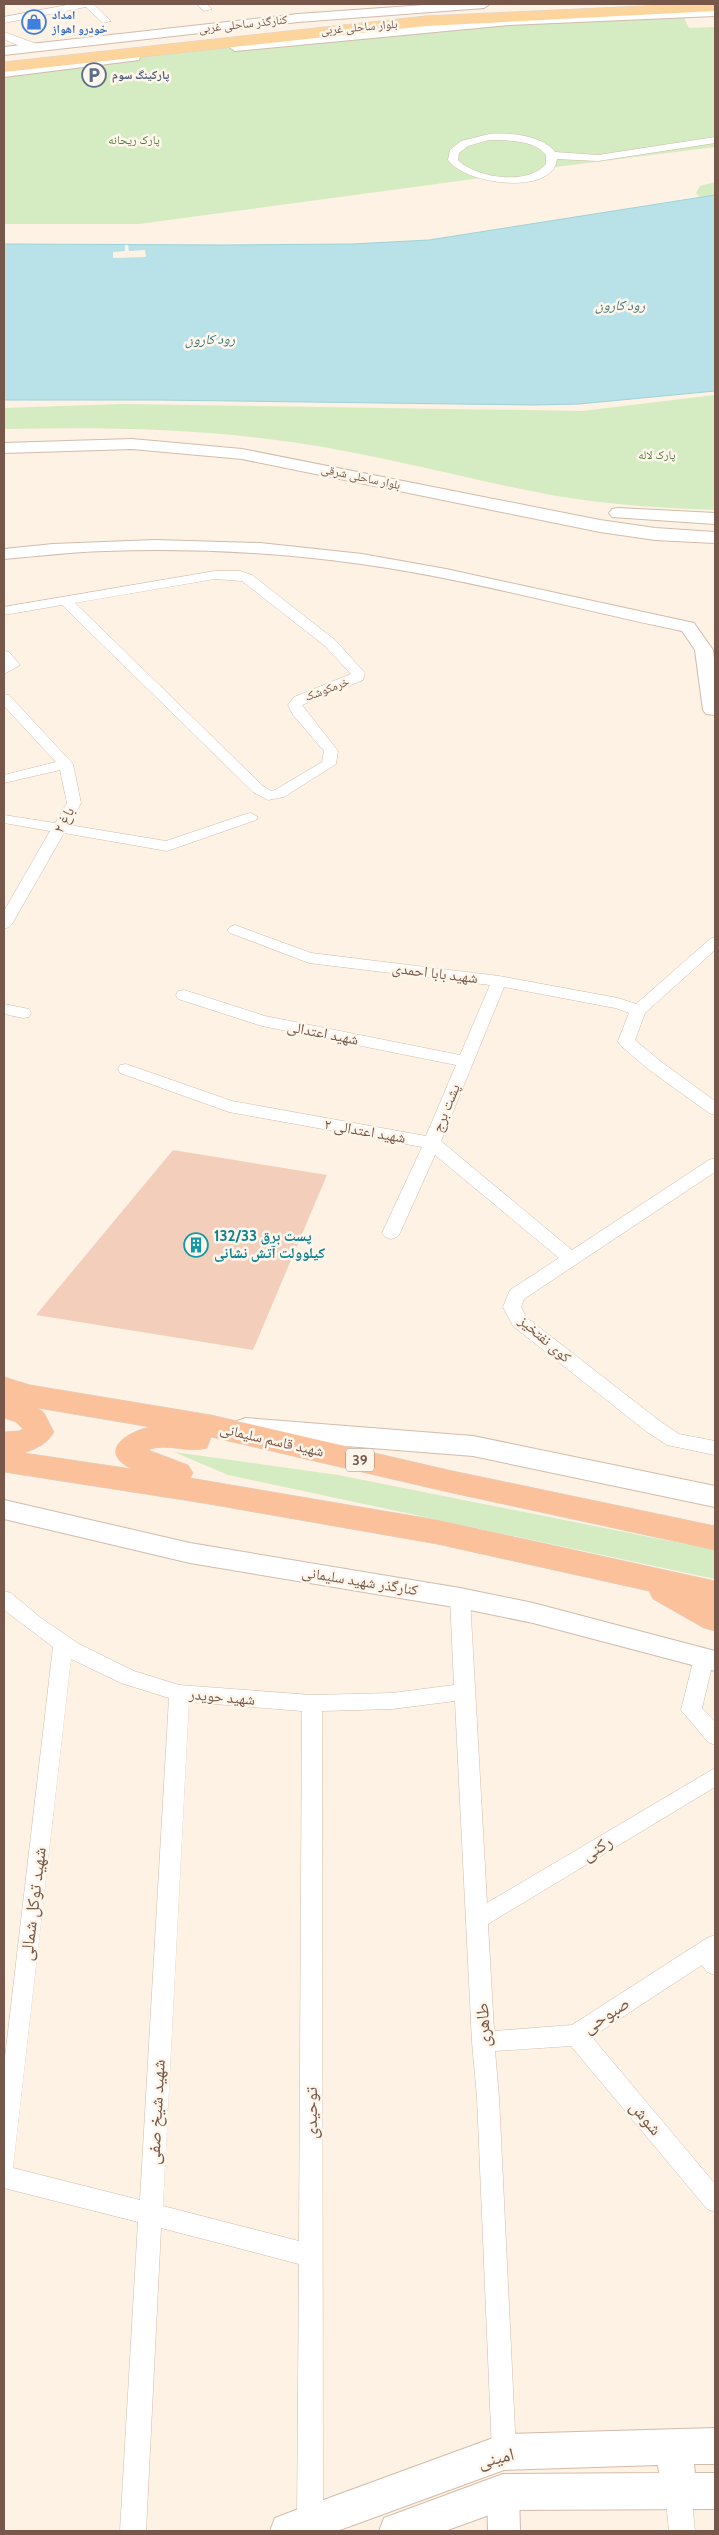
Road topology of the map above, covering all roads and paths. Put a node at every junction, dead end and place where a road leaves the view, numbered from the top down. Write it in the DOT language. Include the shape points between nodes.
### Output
graph roads {
  1 [pos="87,4"];
  2 [pos="484,4"];
  3 [pos="585,4"];
  4 [pos="441,5"];
  5 [pos="525,5"];
  6 [pos="412,6"];
  7 [pos="715,7"];
  8 [pos="715,12"];
  9 [pos="4,20"];
  10 [pos="106,21"];
  11 [pos="244,23"];
  12 [pos="170,32"];
  13 [pos="219,32"];
  14 [pos="4,35"];
  15 [pos="40,47"];
  16 [pos="4,51"];
  17 [pos="4,57"];
  18 [pos="4,67"];
  19 [pos="4,73"];
  20 [pos="715,140"];
  21 [pos="552,155"];
  22 [pos="4,436"];
  23 [pos="4,448"];
  24 [pos="715,519"];
  25 [pos="715,538"];
  26 [pos="4,554"];
  27 [pos="65,601"];
  28 [pos="4,611"];
  29 [pos="4,655"];
  30 [pos="4,670"];
  31 [pos="4,698"];
  32 [pos="715,710"];
  33 [pos="66,764"];
  34 [pos="4,778"];
  35 [pos="251,817"];
  36 [pos="4,819"];
  37 [pos="60,828"];
  38 [pos="4,924"];
  39 [pos="235,930"];
  40 [pos="715,942"];
  41 [pos="499,981"];
  42 [pos="184,995"];
  43 [pos="4,1009"];
  44 [pos="638,1010"];
  45 [pos="23,1013"];
  46 [pos="465,1061"];
  47 [pos="126,1069"];
  48 [pos="713,1104"];
  49 [pos="432,1143"];
  50 [pos="715,1164"];
  51 [pos="391,1233"];
  52 [pos="570,1258"];
  53 [pos="4,1388"];
  54 [pos="4,1407"];
  55 [pos="211,1426"];
  56 [pos="4,1443"];
  57 [pos="715,1448"];
  58 [pos="342,1456"];
  59 [pos="4,1460"];
  60 [pos="715,1496"];
  61 [pos="294,1507"];
  62 [pos="4,1509"];
  63 [pos="715,1538"];
  64 [pos="642,1577"];
  65 [pos="715,1593"];
  66 [pos="460,1598"];
  67 [pos="4,1600"];
  68 [pos="715,1619"];
  69 [pos="63,1644"];
  70 [pos="709,1660"];
  71 [pos="464,1692"];
  72 [pos="179,1693"];
  73 [pos="312,1703"];
  74 [pos="715,1736"];
  75 [pos="715,1777"];
  76 [pos="478,1919"];
  77 [pos="711,1954"];
  78 [pos="576,2035"];
  79 [pos="483,2042"];
  80 [pos="4,2163"];
  81 [pos="4,2177"];
  82 [pos="715,2201"];
  83 [pos="151,2214"];
  84 [pos="310,2254"];
  85 [pos="715,2446"];
  86 [pos="675,2447"];
  87 [pos="504,2452"];
  88 [pos="715,2490"];
  89 [pos="678,2491"];
  90 [pos="503,2492"];
  91 [pos="299,2527"];
  92 [pos="133,2531"];
  93 [pos="397,2531"];
  94 [pos="504,2531"];
  95 [pos="682,2531"];
  1 -- 9 [label="street"];
  1 -- 10 [label="street"];
  2 -- 4 [label="street, کنارگذر ساحلی غربی"];
  3 -- 5 [label="main road, بلوار ساحلی غربی"];
  4 -- 6 [label="street, کنارگذر ساحلی غربی"];
  5 -- 13 [label="main road, بلوار ساحلی غربی"];
  6 -- 11 [label="street, کنارگذر ساحلی غربی"];
  7 -- 18 [label="main road, بلوار ساحلی غربی" via="426,21"];
  8 -- 19 [label="street" via="509,21 159,54"];
  11 -- 12 [label="street, کنارگذر ساحلی غربی"];
  11 -- 13 [label="main road"];
  12 -- 13 [label="main road"];
  12 -- 15 [label="street, کنارگذر ساحلی غربی"];
  13 -- 17 [label="main road, بلوار ساحلی غربی"];
  14 -- 15 [label="street" via="25,45"];
  15 -- 16 [label="street, کنارگذر ساحلی غربی"];
  20 -- 21 [label="street" via="598,158"];
  21 -- 21 [label="street" via="535,143 505,137 463,144 452,156 453,163 468,174 505,180 540,174 552,162"];
  22 -- 24 [label="main road, بلوار ساحلی شرقی" via="134,434 249,442 606,511"];
  23 -- 25 [label="main road, بلوار ساحلی شرقی" via="132,444 242,454 600,526"];
  26 -- 32 [label="street" via="100,545 243,548 332,556 409,567 688,627 704,650 712,710"];
  27 -- 27 [label="street, خرمکوشک" via="226,574 247,578 330,643 358,673 358,677 299,700 295,705 331,751 329,764 279,794 268,796"];
  27 -- 28 [label="street, خرمکوشک"];
  29 -- 30 [label="street" via="13,665"];
  31 -- 33 [label="street"];
  33 -- 34 [label="street"];
  33 -- 37 [label="street, باغ ۲" via="74,803"];
  35 -- 37 [label="street" via="167,846"];
  36 -- 37 [label="street"];
  37 -- 38 [label="street, باغ ۲"];
  39 -- 41 [label="street, شهید بابا احمدی" via="309,958"];
  40 -- 44 [label="street"];
  41 -- 44 [label="street, شهید بابا احمدی" via="618,1003"];
  41 -- 46 [label="street, پشت برج"];
  42 -- 46 [label="street, شهید اعتدالی" via="262,1021"];
  43 -- 45 [label="street"];
  44 -- 48 [label="street" via="626,1041 654,1065"];
  46 -- 49 [label="street, پشت برج"];
  47 -- 49 [label="street, شهید اعتدالی ۲" via="229,1106"];
  49 -- 51 [label="street, پشت برج"];
  49 -- 52 [label="street, شهید اعتدالی ۲"];
  50 -- 52 [label="street, کوی نفتخیز"];
  52 -- 57 [label="street, کوی نفتخیز" via="516,1296 512,1307 519,1321 674,1440"];
  53 -- 55 [label="highway, شهید قاسم سلیمانی / 39" via="30,1396"];
  54 -- 56 [label="highway" via="31,1416 39,1432 32,1440 23,1443"];
  55 -- 58 [label="highway, شهید قاسم سلیمانی / 39"];
  55 -- 60 [label="main road" via="473,1446"];
  58 -- 61 [label="highway" via="162,1436 140,1440 132,1446 132,1456 153,1466"];
  58 -- 63 [label="highway, شهید قاسم سلیمانی / 39"];
  59 -- 61 [label="highway"];
  61 -- 64 [label="highway" via="437,1532"];
  62 -- 66 [label="street, کنارگذر شهید سلیمانی" via="190,1553"];
  64 -- 65 [label="highway"];
  64 -- 68 [label="highway"];
  66 -- 70 [label="street, کنارگذر شهید سلیمانی" via="533,1613"];
  66 -- 71 [label="street, طاهری"];
  67 -- 69 [label="street, شهید حویدر"];
  69 -- 72 [label="street, شهید حویدر" via="128,1677"];
  69 -- 80 [label="street, شهید توکل شمالی"];
  70 -- 74 [label="street" via="691,1710"];
  71 -- 73 [label="street, شهید حویدر" via="392,1702"];
  71 -- 76 [label="street, طاهری"];
  72 -- 73 [label="street, شهید حویدر"];
  72 -- 83 [label="street, شهید شیخ صفی"];
  73 -- 84 [label="street, توحیدی"];
  75 -- 76 [label="street, رکنی"];
  76 -- 79 [label="street, طاهری"];
  77 -- 78 [label="street, صبوحی"];
  78 -- 79 [label="street, صبوحی"];
  78 -- 82 [label="street, شوش"];
  79 -- 87 [label="street, طاهری" via="489,2107"];
  81 -- 83 [label="street"];
  83 -- 84 [label="street"];
  83 -- 92 [label="street, شهید شیخ صفی"];
  84 -- 91 [label="street, توحیدی"];
  85 -- 86 [label="main road, امینی"];
  86 -- 87 [label="main road, امینی"];
  86 -- 89 [label="main road"];
  87 -- 90 [label="main road"];
  87 -- 91 [label="main road, امینی"];
  88 -- 89 [label="main road"];
  89 -- 90 [label="main road"];
  89 -- 95 [label="street"];
  90 -- 93 [label="main road"];
  90 -- 94 [label="street"];
}
